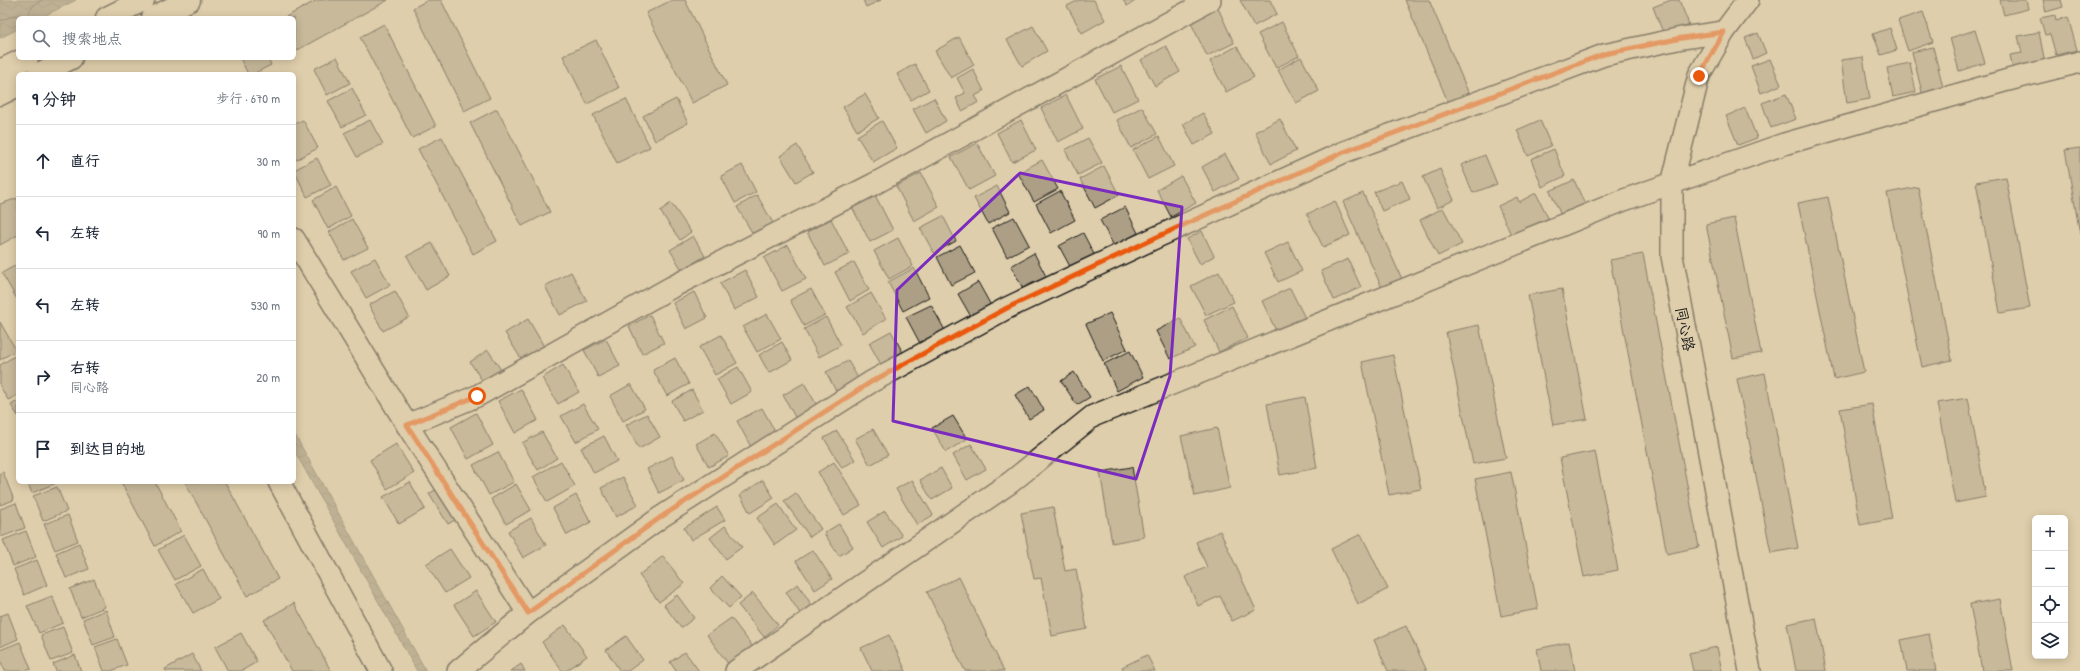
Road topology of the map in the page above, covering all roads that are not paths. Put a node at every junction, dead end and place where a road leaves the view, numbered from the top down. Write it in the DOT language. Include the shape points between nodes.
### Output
graph roads {
  1 [pos="143,0"];
  2 [pos="189,0"];
  3 [pos="1210,0"];
  4 [pos="1748,0"];
  5 [pos="111,16"];
  6 [pos="156,16"];
  7 [pos="1724,32"];
  8 [pos="23,60"];
  9 [pos="2080,62"];
  10 [pos="0,72"];
  11 [pos="16,86"];
  12 [pos="0,94"];
  13 [pos="1672,184"];
  14 [pos="296,242"];
  15 [pos="407,425"];
  16 [pos="280,484"];
  17 [pos="528,613"];
  18 [pos="381,671"];
  19 [pos="458,671"];
  20 [pos="736,671"];
  21 [pos="1750,671"];
  1 -- 5 [label="main road"];
  2 -- 6 [label="main road"];
  3 -- 15 [label="street" via="874,184 672,287 477,396"];
  4 -- 7 [label="street, 同心路"];
  7 -- 13 [label="street, 同心路" via="1699,76"];
  7 -- 17 [label="street" via="1604,54 1344,152 1007,308 871,382 661,517"];
  8 -- 10 [label="main road"];
  9 -- 13 [label="street" via="1784,144"];
  11 -- 12 [label="main road"];
  13 -- 20 [label="street" via="1624,200 1093,416 1011,482"];
  13 -- 21 [label="street, 同心路" via="1672,256"];
  14 -- 15 [label="street"];
  15 -- 17 [label="street"];
  16 -- 18 [label="street"];
  17 -- 19 [label="street"];
}
